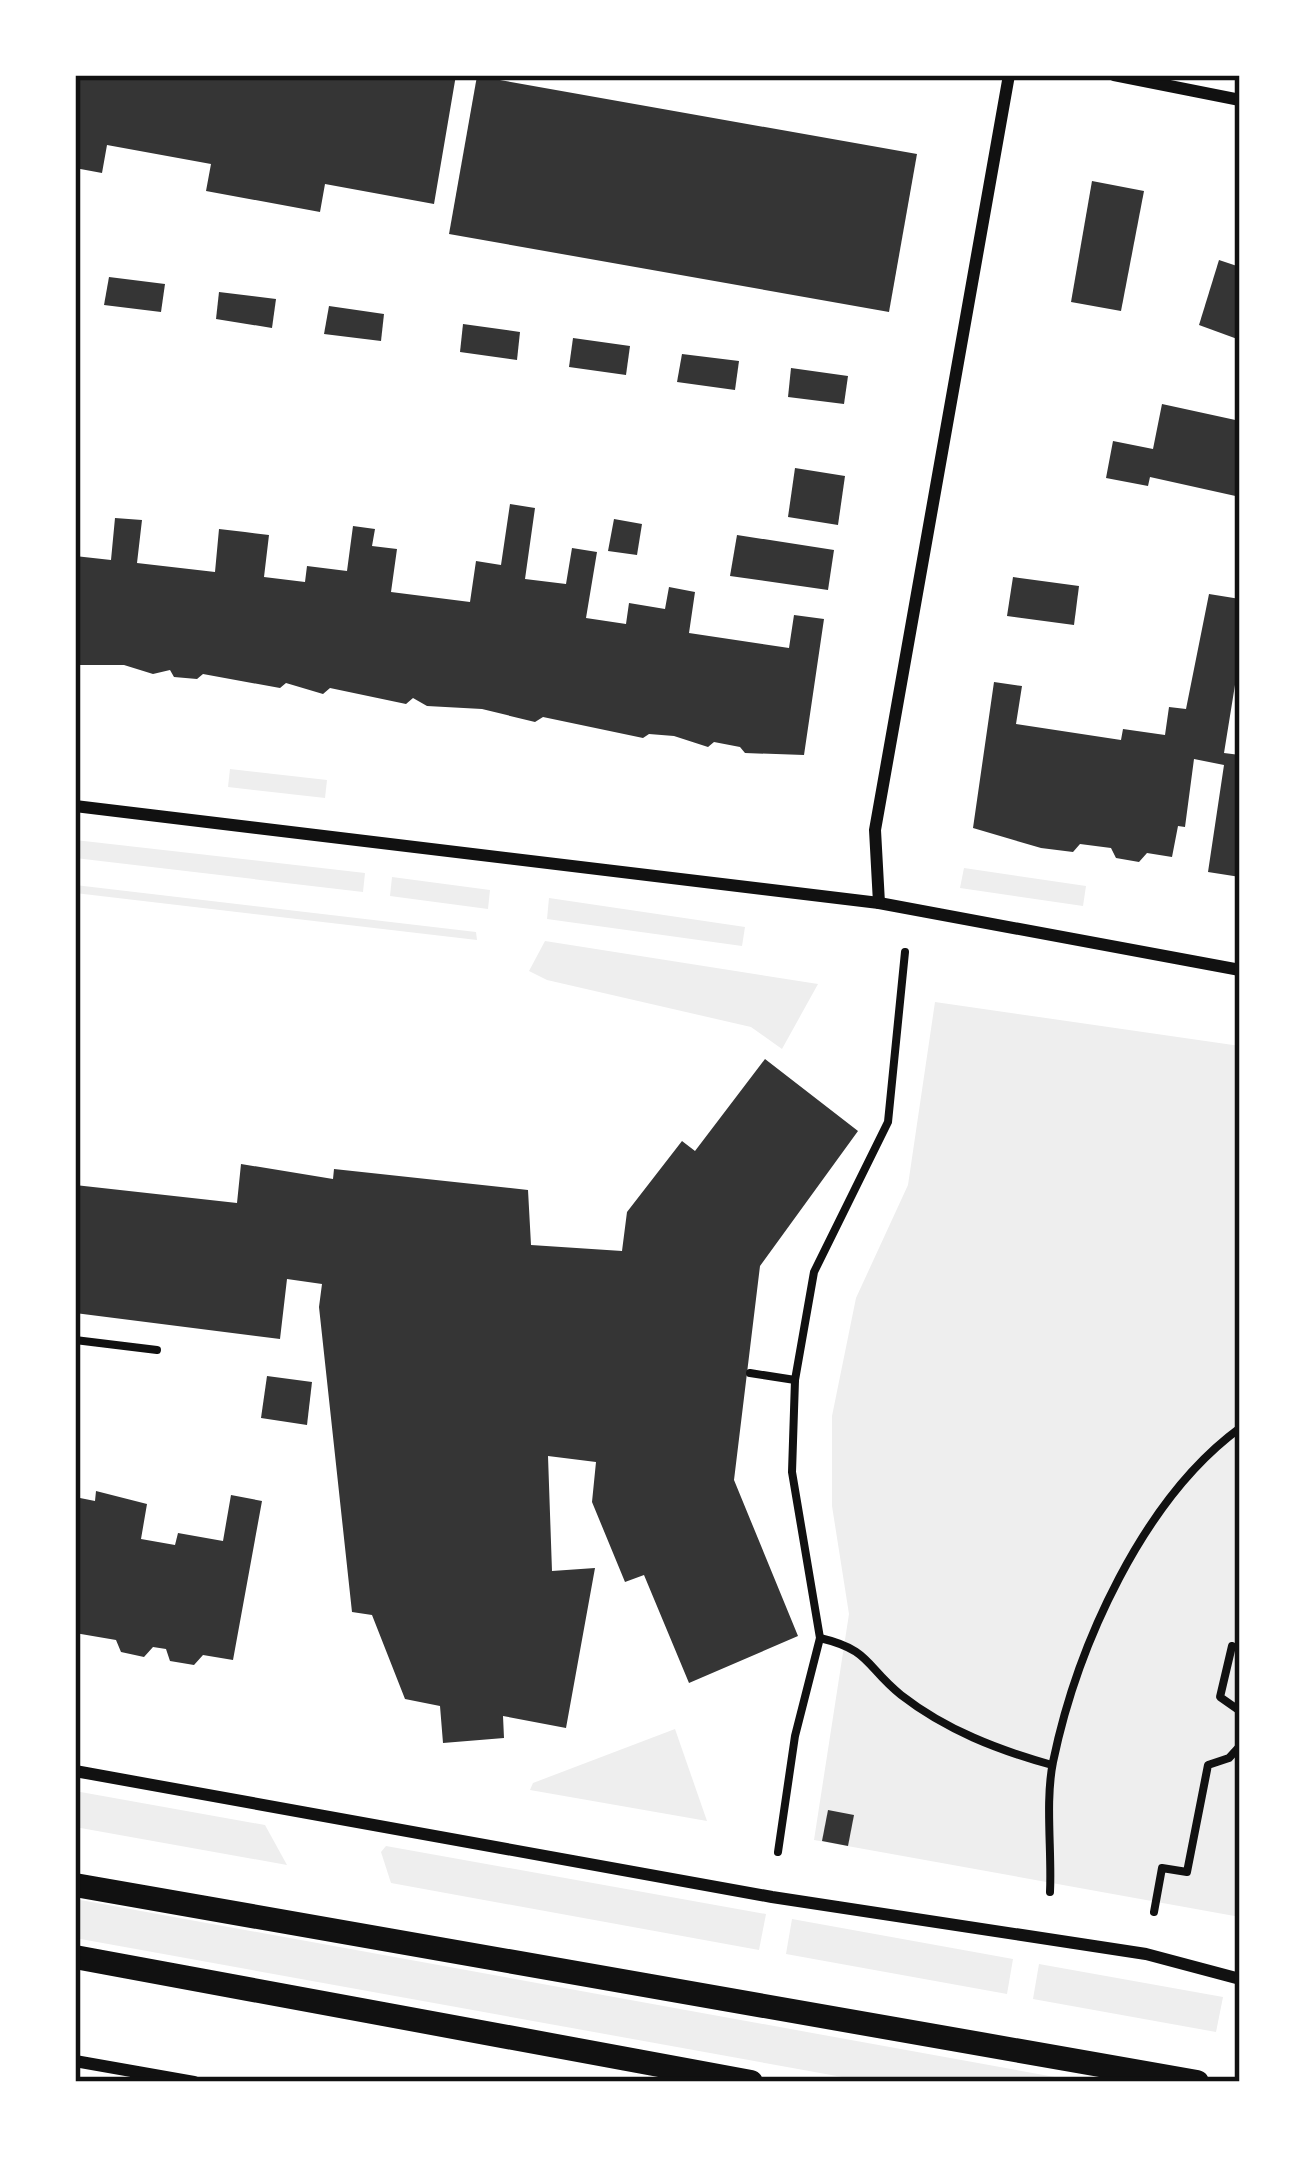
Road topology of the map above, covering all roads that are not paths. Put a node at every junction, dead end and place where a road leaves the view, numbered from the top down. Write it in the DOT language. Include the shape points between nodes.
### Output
graph roads {
  1 [pos="1009,75"];
  2 [pos="1114,75"];
  3 [pos="1240,100"];
  4 [pos="75,806"];
  5 [pos="879,903"];
  6 [pos="1240,970"];
  7 [pos="75,1771"];
  8 [pos="75,1886"];
  9 [pos="75,1957"];
  10 [pos="1240,1979"];
  11 [pos="75,2061"];
  12 [pos="194,2082"];
  13 [pos="751,2082"];
  14 [pos="1197,2082"];
  1 -- 5 [label="street" via="875,830"];
  2 -- 3 [label="street"];
  4 -- 5 [label="street"];
  5 -- 6 [label="street"];
  7 -- 10 [label="street" via="772,1897 1146,1954"];
  8 -- 14 [label="main road"];
  9 -- 13 [label="main road"];
  11 -- 12 [label="street"];
}
